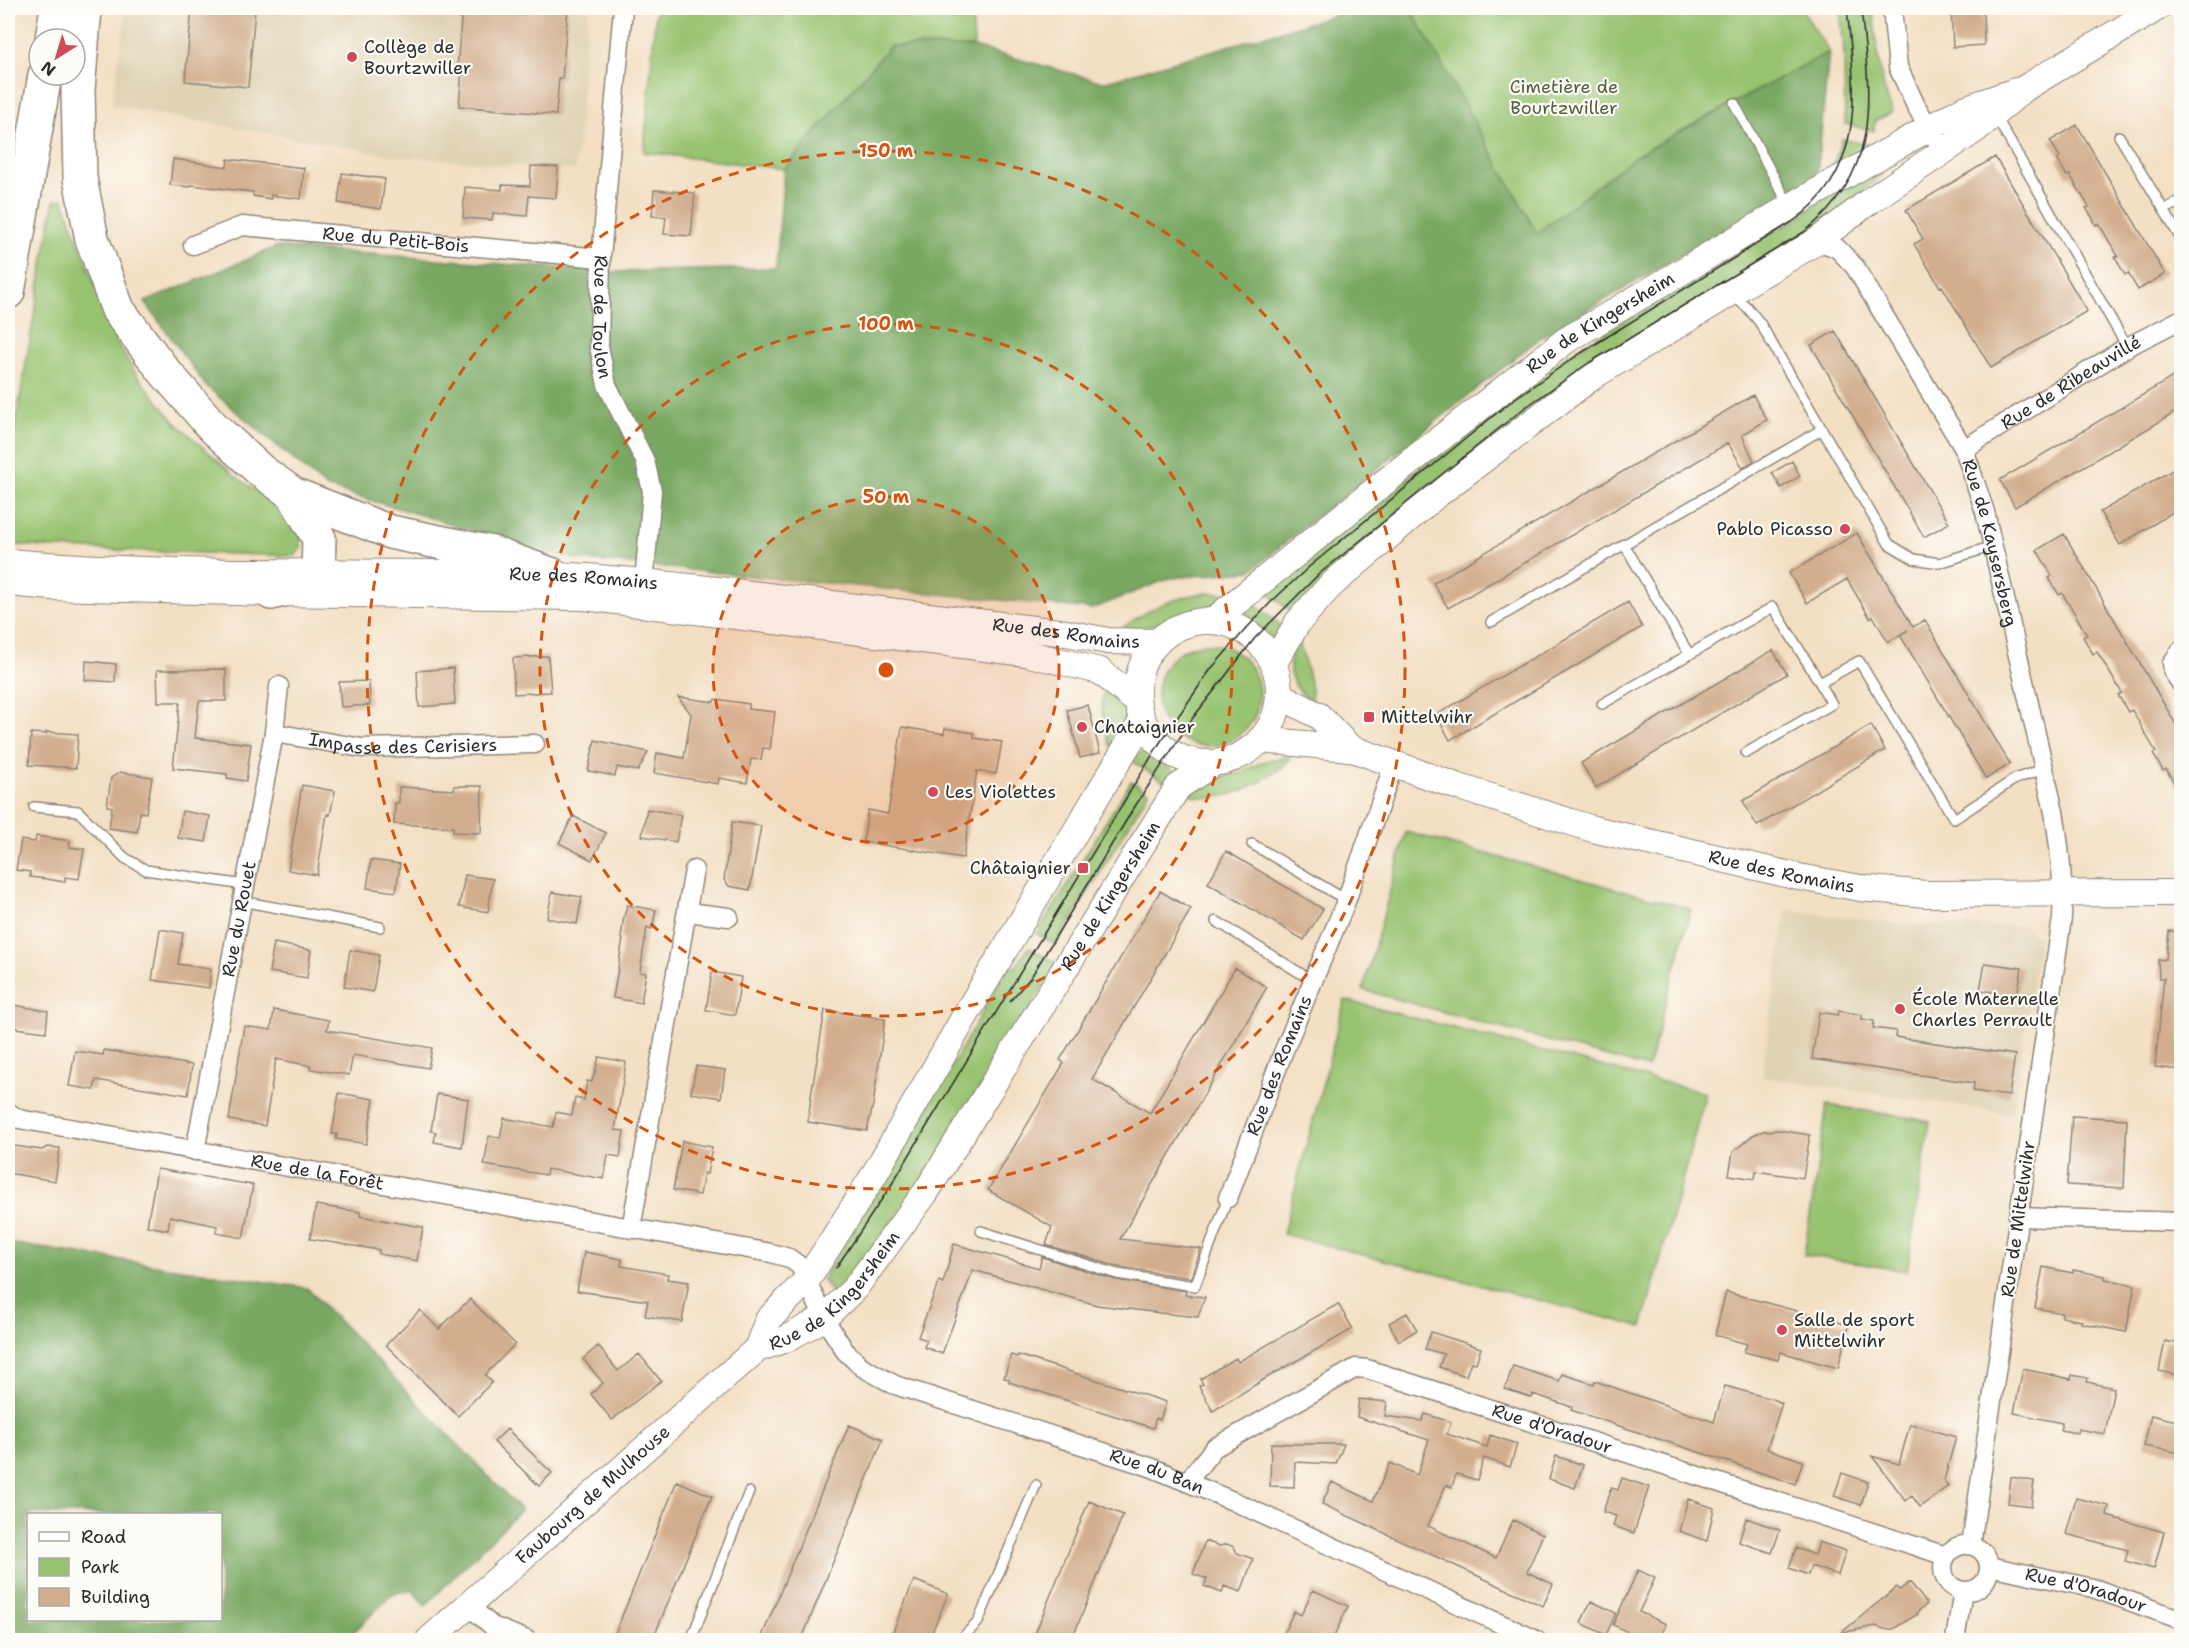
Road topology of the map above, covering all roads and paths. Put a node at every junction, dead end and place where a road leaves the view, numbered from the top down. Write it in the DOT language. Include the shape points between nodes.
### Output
graph roads {
  1 [pos="57,8"];
  2 [pos="85,8"];
  3 [pos="623,8"];
  4 [pos="1892,8"];
  5 [pos="2157,8"];
  6 [pos="54,27"];
  7 [pos="43,87"];
  8 [pos="2025,88"];
  9 [pos="1734,103"];
  10 [pos="1995,115"];
  11 [pos="1929,128"];
  12 [pos="2119,136"];
  13 [pos="1944,152"];
  14 [pos="2181,200"];
  15 [pos="1790,207"];
  16 [pos="2164,210"];
  17 [pos="1816,241"];
  18 [pos="2181,241"];
  19 [pos="193,245"];
  20 [pos="601,258"];
  21 [pos="8,292"];
  22 [pos="1729,292"];
  23 [pos="2181,319"];
  24 [pos="2127,347"];
  25 [pos="1821,430"];
  26 [pos="1964,449"];
  27 [pos="293,494"];
  28 [pos="1624,544"];
  29 [pos="1993,546"];
  30 [pos="8,562"];
  31 [pos="318,572"];
  32 [pos="553,575"];
  33 [pos="53,577"];
  34 [pos="8,583"];
  35 [pos="271,593"];
  36 [pos="643,593"];
  37 [pos="1214,620"];
  38 [pos="1491,622"];
  39 [pos="1155,642"];
  40 [pos="2181,649"];
  41 [pos="1689,654"];
  42 [pos="1274,663"];
  43 [pos="1820,684"];
  44 [pos="279,686"];
  45 [pos="2181,686"];
  46 [pos="1280,695"];
  47 [pos="1602,704"];
  48 [pos="1139,711"];
  49 [pos="274,733"];
  50 [pos="1260,740"];
  51 [pos="535,744"];
  52 [pos="1350,748"];
  53 [pos="1746,753"];
  54 [pos="1214,763"];
  55 [pos="1394,764"];
  56 [pos="2043,769"];
  57 [pos="34,807"];
  58 [pos="1252,844"];
  59 [pos="693,870"];
  60 [pos="242,893"];
  61 [pos="2063,893"];
  62 [pos="2181,893"];
  63 [pos="1346,900"];
  64 [pos="687,912"];
  65 [pos="729,918"];
  66 [pos="1216,921"];
  67 [pos="380,927"];
  68 [pos="1313,981"];
  69 [pos="8,1112"];
  70 [pos="195,1151"];
  71 [pos="1228,1198"];
  72 [pos="2018,1217"];
  73 [pos="2181,1222"];
  74 [pos="631,1229"];
  75 [pos="981,1231"];
  76 [pos="807,1280"];
  77 [pos="824,1318"];
  78 [pos="757,1349"];
  79 [pos="1187,1482"];
  80 [pos="1036,1485"];
  81 [pos="749,1492"];
  82 [pos="1971,1545"];
  83 [pos="1946,1556"];
  84 [pos="1989,1566"];
  85 [pos="1963,1591"];
  86 [pos="468,1605"];
  87 [pos="2181,1620"];
  88 [pos="1498,1633"];
  89 [pos="429,1641"];
  90 [pos="527,1641"];
  91 [pos="691,1641"];
  92 [pos="960,1641"];
  93 [pos="1536,1641"];
  94 [pos="1955,1641"];
  1 -- 6 [label="highway"];
  2 -- 27 [label="highway" via="78,90 80,178 92,239 118,310 214,428"];
  3 -- 20 [label="street, Rue de Toulon"];
  4 -- 11 [label="street" via="1898,67"];
  5 -- 8 [label="main road, Rue de Kingersheim"];
  7 -- 21 [label="highway"];
  8 -- 10 [label="main road, Rue de Kingersheim"];
  8 -- 11 [label="main road, Rue de Kingersheim" via="1964,109"];
  9 -- 15 [label="lane"];
  10 -- 13 [label="main road, Rue de Kingersheim"];
  10 -- 24 [label="lane"];
  11 -- 13 [label="street"];
  11 -- 15 [label="main road, Rue de Kingersheim"];
  12 -- 16 [label="lane"];
  13 -- 17 [label="main road, Rue de Kingersheim"];
  14 -- 16 [label="lane"];
  15 -- 37 [label="main road, Rue de Kingersheim" via="1565,341"];
  16 -- 18 [label="lane"];
  17 -- 22 [label="main road, Rue de Kingersheim"];
  17 -- 26 [label="street, Rue de Kaysersberg" via="1837,248 1855,267"];
  19 -- 20 [label="street, Rue du Petit-Bois" via="242,226"];
  20 -- 36 [label="street, Rue de Toulon" via="599,347 607,385 645,461 652,491"];
  22 -- 25 [label="lane" via="1760,324"];
  22 -- 42 [label="main road, Rue de Kingersheim" via="1593,376 1434,496 1330,586 1298,622"];
  23 -- 24 [label="street, Rue de Ribeauvillé"];
  24 -- 26 [label="street, Rue de Ribeauvillé"];
  25 -- 28 [label="lane"];
  25 -- 29 [label="lane" via="1889,544 1914,559 1940,563"];
  26 -- 29 [label="street, Rue de Kaysersberg"];
  27 -- 31 [label="highway" via="319,538"];
  27 -- 32 [label="highway" via="390,532 492,553"];
  28 -- 38 [label="lane"];
  28 -- 41 [label="lane"];
  29 -- 56 [label="street, Rue de Kaysersberg"];
  30 -- 33 [label="main road, Rue des Romains"];
  31 -- 32 [label="main road, Rue des Romains"];
  31 -- 33 [label="main road, Rue des Romains"];
  31 -- 35 [label="highway" via="309,583"];
  32 -- 36 [label="main road, Rue des Romains"];
  33 -- 34 [label="main road, Rue des Romains"];
  33 -- 35 [label="main road, Rue des Romains"];
  35 -- 36 [label="main road, Rue des Romains" via="585,597"];
  36 -- 39 [label="main road, Rue des Romains" via="983,623 1108,641"];
  36 -- 48 [label="main road, Rue des Romains" via="1025,653 1100,671"];
  37 -- 39 [label="main road" via="1192,621"];
  37 -- 42 [label="main road" via="1245,630 1265,648"];
  39 -- 48 [label="main road" via="1143,660 1137,680"];
  40 -- 45 [label="street" via="2172,663"];
  41 -- 43 [label="lane" via="1773,607"];
  41 -- 47 [label="lane"];
  42 -- 46 [label="main road"];
  43 -- 53 [label="lane" via="1832,704"];
  43 -- 56 [label="lane" via="1859,661 1954,819 2015,779"];
  44 -- 49 [label="street, Rue du Rouet"];
  46 -- 50 [label="main road" via="1274,719"];
  46 -- 52 [label="main road, Rue des Romains" via="1319,716"];
  48 -- 54 [label="main road" via="1159,744 1170,752 1180,758"];
  48 -- 76 [label="main road, Rue de Kingersheim" via="874,1175"];
  49 -- 51 [label="street, Impasse des Cerisiers" via="362,748"];
  49 -- 60 [label="street, Rue du Rouet"];
  50 -- 52 [label="main road, Rue des Romains"];
  50 -- 54 [label="main road" via="1247,752"];
  52 -- 55 [label="main road, Rue des Romains"];
  54 -- 77 [label="main road, Rue de Kingersheim" via="1178,787 926,1192 855,1288"];
  55 -- 61 [label="main road, Rue des Romains" via="1593,829 1799,877 1926,894"];
  55 -- 63 [label="street, Rue des Romains"];
  56 -- 61 [label="street, Rue de Kaysersberg" via="2061,852"];
  57 -- 60 [label="lane" via="78,811 125,858 146,870"];
  58 -- 63 [label="lane"];
  59 -- 64 [label="street"];
  60 -- 67 [label="lane"];
  60 -- 70 [label="street, Rue du Rouet"];
  61 -- 62 [label="main road, Rue des Romains"];
  61 -- 72 [label="street, Rue de Mittelwihr"];
  63 -- 68 [label="street, Rue des Romains"];
  64 -- 65 [label="street"];
  64 -- 74 [label="street"];
  66 -- 68 [label="lane"];
  68 -- 71 [label="street, Rue des Romains"];
  69 -- 70 [label="street, Rue de la Forêt" via="19,1119"];
  70 -- 74 [label="street, Rue de la Forêt"];
  71 -- 75 [label="lane" via="1195,1286 1117,1274"];
  72 -- 73 [label="street"];
  72 -- 82 [label="street, Rue de Mittelwihr"];
  74 -- 76 [label="street, Rue de la Forêt" via="789,1258 800,1266"];
  76 -- 77 [label="street, Rue du Ban"];
  76 -- 78 [label="main road, Rue de Kingersheim" via="768,1320"];
  77 -- 78 [label="main road, Rue de Kingersheim" via="784,1340"];
  77 -- 79 [label="street, Rue du Ban" via="862,1367 895,1385"];
  78 -- 86 [label="main road, Faubourg de Mulhouse"];
  79 -- 83 [label="street, Rue d'Oradour" via="1214,1448 1356,1368 1367,1369"];
  79 -- 88 [label="street, Rue du Ban"];
  80 -- 92 [label="lane" via="978,1622"];
  81 -- 91 [label="lane"];
  82 -- 83 [label="street" via="1956,1546"];
  82 -- 84 [label="street" via="1984,1553"];
  83 -- 85 [label="street" via="1945,1578"];
  84 -- 85 [label="street" via="1982,1585"];
  84 -- 87 [label="street, Rue d'Oradour" via="2093,1588"];
  85 -- 94 [label="street"];
  86 -- 89 [label="main road, Faubourg de Mulhouse"];
  86 -- 90 [label="street" via="492,1626"];
  88 -- 93 [label="street, Rue du Ban"];
}
